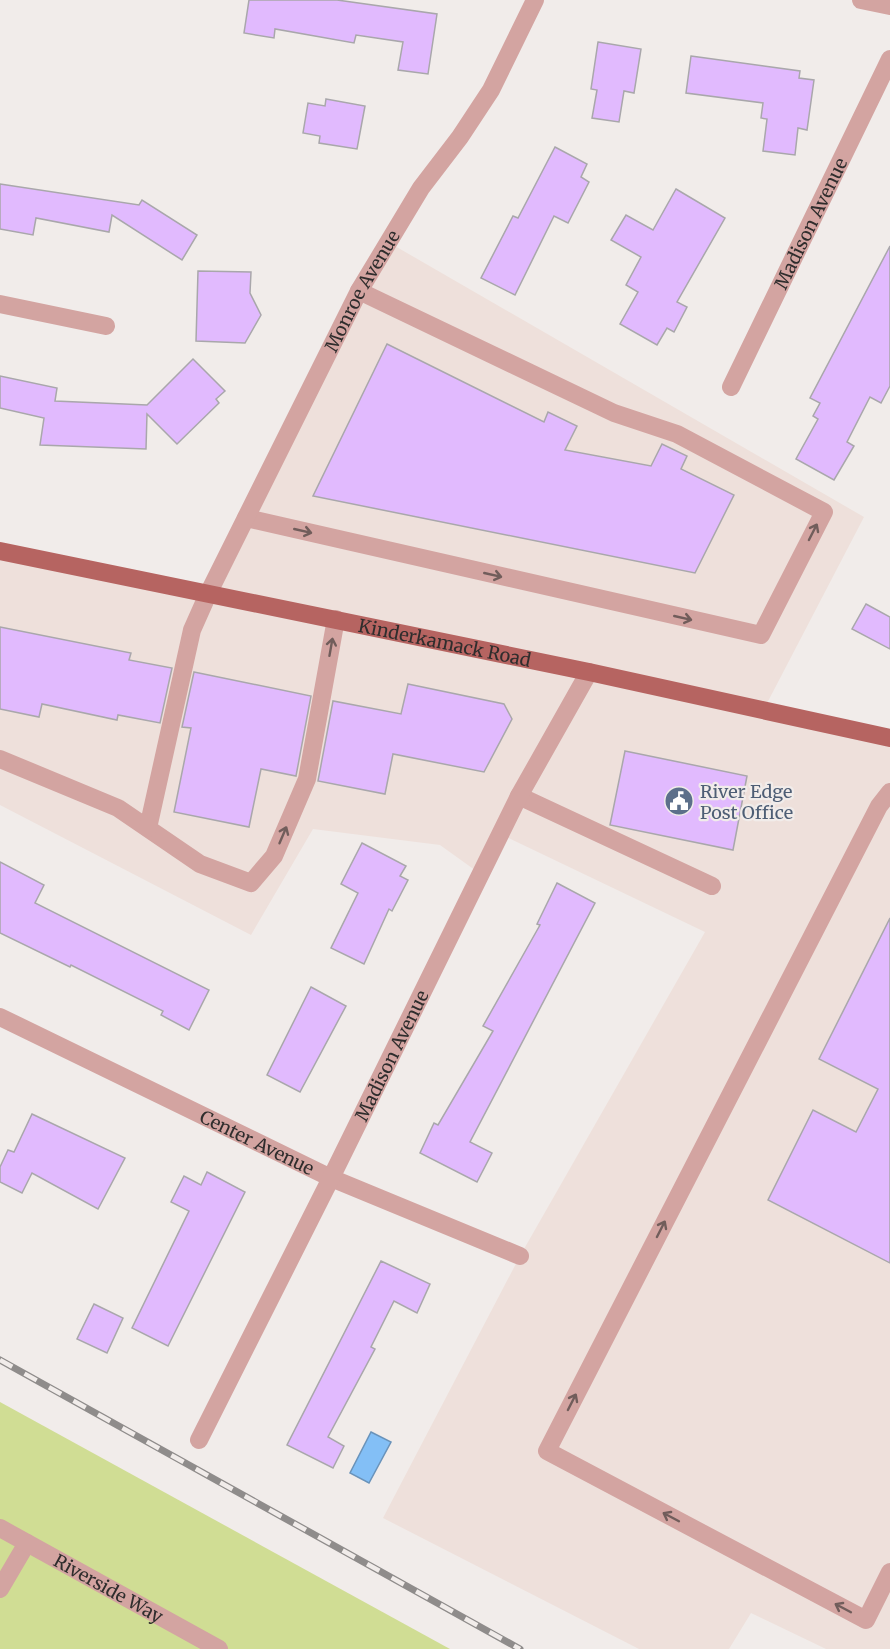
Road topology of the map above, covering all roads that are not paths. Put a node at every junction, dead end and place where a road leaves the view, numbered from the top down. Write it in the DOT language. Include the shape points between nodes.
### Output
graph roads {
  1 [pos="535,0"];
  2 [pos="861,0"];
  3 [pos="890,6"];
  4 [pos="890,59"];
  5 [pos="359,291"];
  6 [pos="0,304"];
  7 [pos="106,326"];
  8 [pos="731,387"];
  9 [pos="246,518"];
  10 [pos="0,551"];
  11 [pos="208,594"];
  12 [pos="336,619"];
  13 [pos="589,672"];
  14 [pos="890,738"];
  15 [pos="0,759"];
  16 [pos="890,792"];
  17 [pos="519,796"];
  18 [pos="147,828"];
  19 [pos="712,886"];
  20 [pos="0,1017"];
  21 [pos="331,1178"];
  22 [pos="520,1256"];
  23 [pos="199,1440"];
  24 [pos="0,1528"];
  25 [pos="27,1543"];
  26 [pos="890,1572"];
  27 [pos="0,1589"];
  28 [pos="219,1649"];
  1 -- 5 [label="street, Monroe Avenue" via="491,90 421,188"];
  2 -- 3 [label="street"];
  4 -- 8 [label="street, Madison Avenue"];
  5 -- 9 [label="street, Monroe Avenue"];
  9 -- 5 [label="street, one-way" via="761,635 824,512 677,434 614,413"];
  6 -- 7 [label="street"];
  9 -- 11 [label="street, Monroe Avenue"];
  10 -- 11 [label="main road, Kinderkamack Road"];
  11 -- 12 [label="main road, Kinderkamack Road"];
  11 -- 18 [label="street, Monroe Avenue" via="192,630"];
  12 -- 13 [label="main road, Kinderkamack Road"];
  18 -- 12 [label="street, one-way" via="200,864 251,883 274,856 307,779"];
  13 -- 14 [label="main road, Kinderkamack Road"];
  13 -- 17 [label="street, Madison Avenue"];
  15 -- 18 [label="street" via="118,808"];
  26 -- 16 [label="street, one-way" via="866,1620 547,1451 873,817"];
  17 -- 19 [label="street"];
  17 -- 21 [label="street, Madison Avenue"];
  20 -- 21 [label="street, Center Avenue"];
  21 -- 22 [label="street, Center Avenue"];
  21 -- 23 [label="street, Madison Avenue"];
  24 -- 25 [label="street, Riverside Way"];
  25 -- 27 [label="street"];
  25 -- 28 [label="street, Riverside Way"];
}
